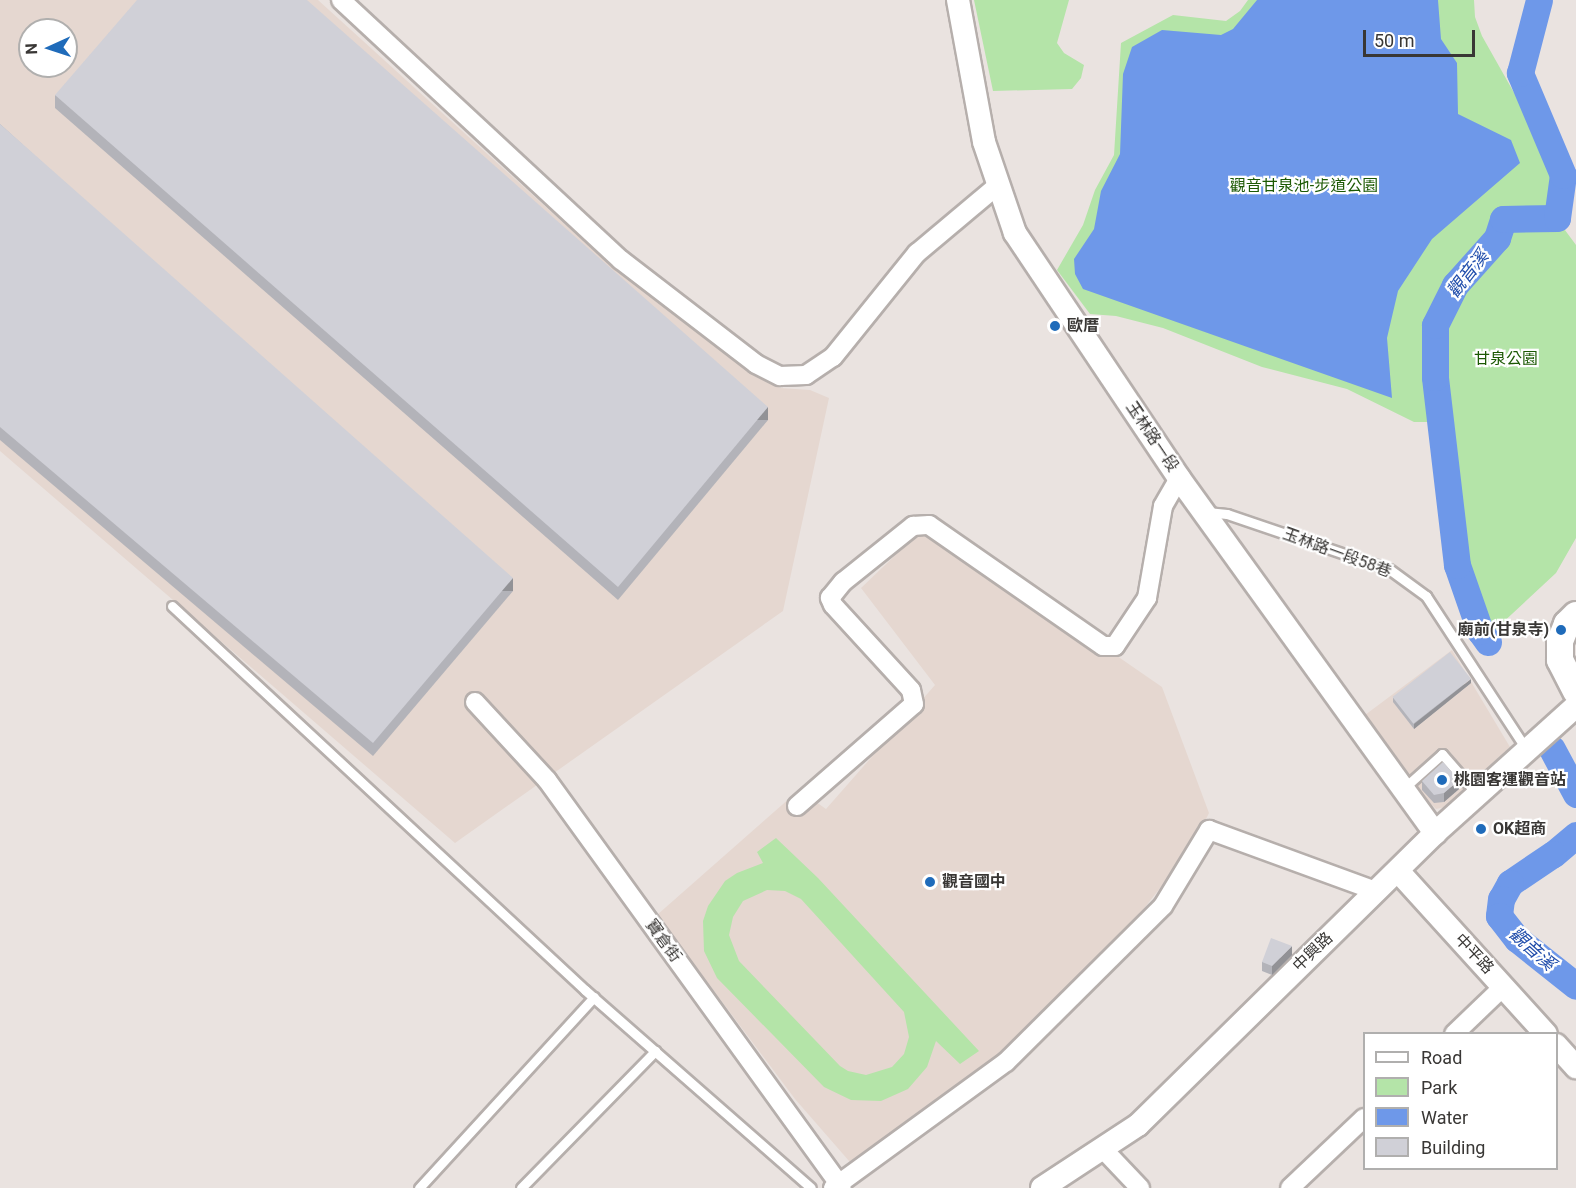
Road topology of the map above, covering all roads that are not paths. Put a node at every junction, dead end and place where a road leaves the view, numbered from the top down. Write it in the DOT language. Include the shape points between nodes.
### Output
graph roads {
  1 [pos="341,0"];
  2 [pos="958,0"];
  3 [pos="998,185"];
  4 [pos="1179,478"];
  5 [pos="1205,512"];
  6 [pos="172,606"];
  7 [pos="1576,615"];
  8 [pos="1574,681"];
  9 [pos="475,702"];
  10 [pos="1576,706"];
  11 [pos="1526,749"];
  12 [pos="1404,788"];
  13 [pos="1477,794"];
  14 [pos="797,806"];
  15 [pos="1435,833"];
  16 [pos="1398,871"];
  17 [pos="1376,891"];
  18 [pos="1504,986"];
  19 [pos="594,997"];
  20 [pos="1456,1032"];
  21 [pos="1544,1032"];
  22 [pos="1558,1046"];
  23 [pos="655,1051"];
  24 [pos="1576,1067"];
  25 [pos="1363,1120"];
  26 [pos="1103,1149"];
  27 [pos="838,1186"];
  28 [pos="419,1188"];
  29 [pos="521,1188"];
  30 [pos="811,1188"];
  31 [pos="1042,1188"];
  32 [pos="1140,1188"];
  33 [pos="1290,1188"];
  1 -- 3 [label="street" via="621,260 756,364 780,376 806,375 833,357 917,253"];
  2 -- 3 [label="street, 玉林路一段" via="984,142"];
  3 -- 4 [label="street, 玉林路一段" via="1015,233"];
  4 -- 5 [label="street, 玉林路一段"];
  4 -- 14 [label="street" via="1163,506 1147,598 1115,646 1102,646 929,525 913,525 843,582 830,598 833,605 911,690 914,704"];
  5 -- 11 [label="lane, 玉林路一段58巷" via="1227,514 1389,569 1426,596"];
  5 -- 12 [label="street, 玉林路一段"];
  6 -- 19 [label="lane"];
  7 -- 8 [label="main road" via="1560,641 1560,660"];
  9 -- 27 [label="street, 寶倉街" via="548,780"];
  10 -- 11 [label="street, 中興路"];
  11 -- 13 [label="street, 中興路"];
  12 -- 13 [label="lane" via="1442,754"];
  12 -- 15 [label="street, 玉林路一段"];
  13 -- 15 [label="street, 中興路"];
  15 -- 16 [label="street, 中興路"];
  16 -- 17 [label="street, 中興路"];
  16 -- 18 [label="street, 中平路"];
  17 -- 26 [label="street, 中興路" via="1138,1125"];
  17 -- 27 [label="street" via="1209,830 1162,906 1006,1062"];
  18 -- 20 [label="street, 中平路"];
  18 -- 21 [label="street"];
  19 -- 23 [label="lane"];
  19 -- 28 [label="lane"];
  22 -- 24 [label="street"];
  23 -- 29 [label="lane"];
  23 -- 30 [label="lane"];
  25 -- 33 [label="street"];
  26 -- 31 [label="street, 中興路"];
  26 -- 32 [label="street"];
}
